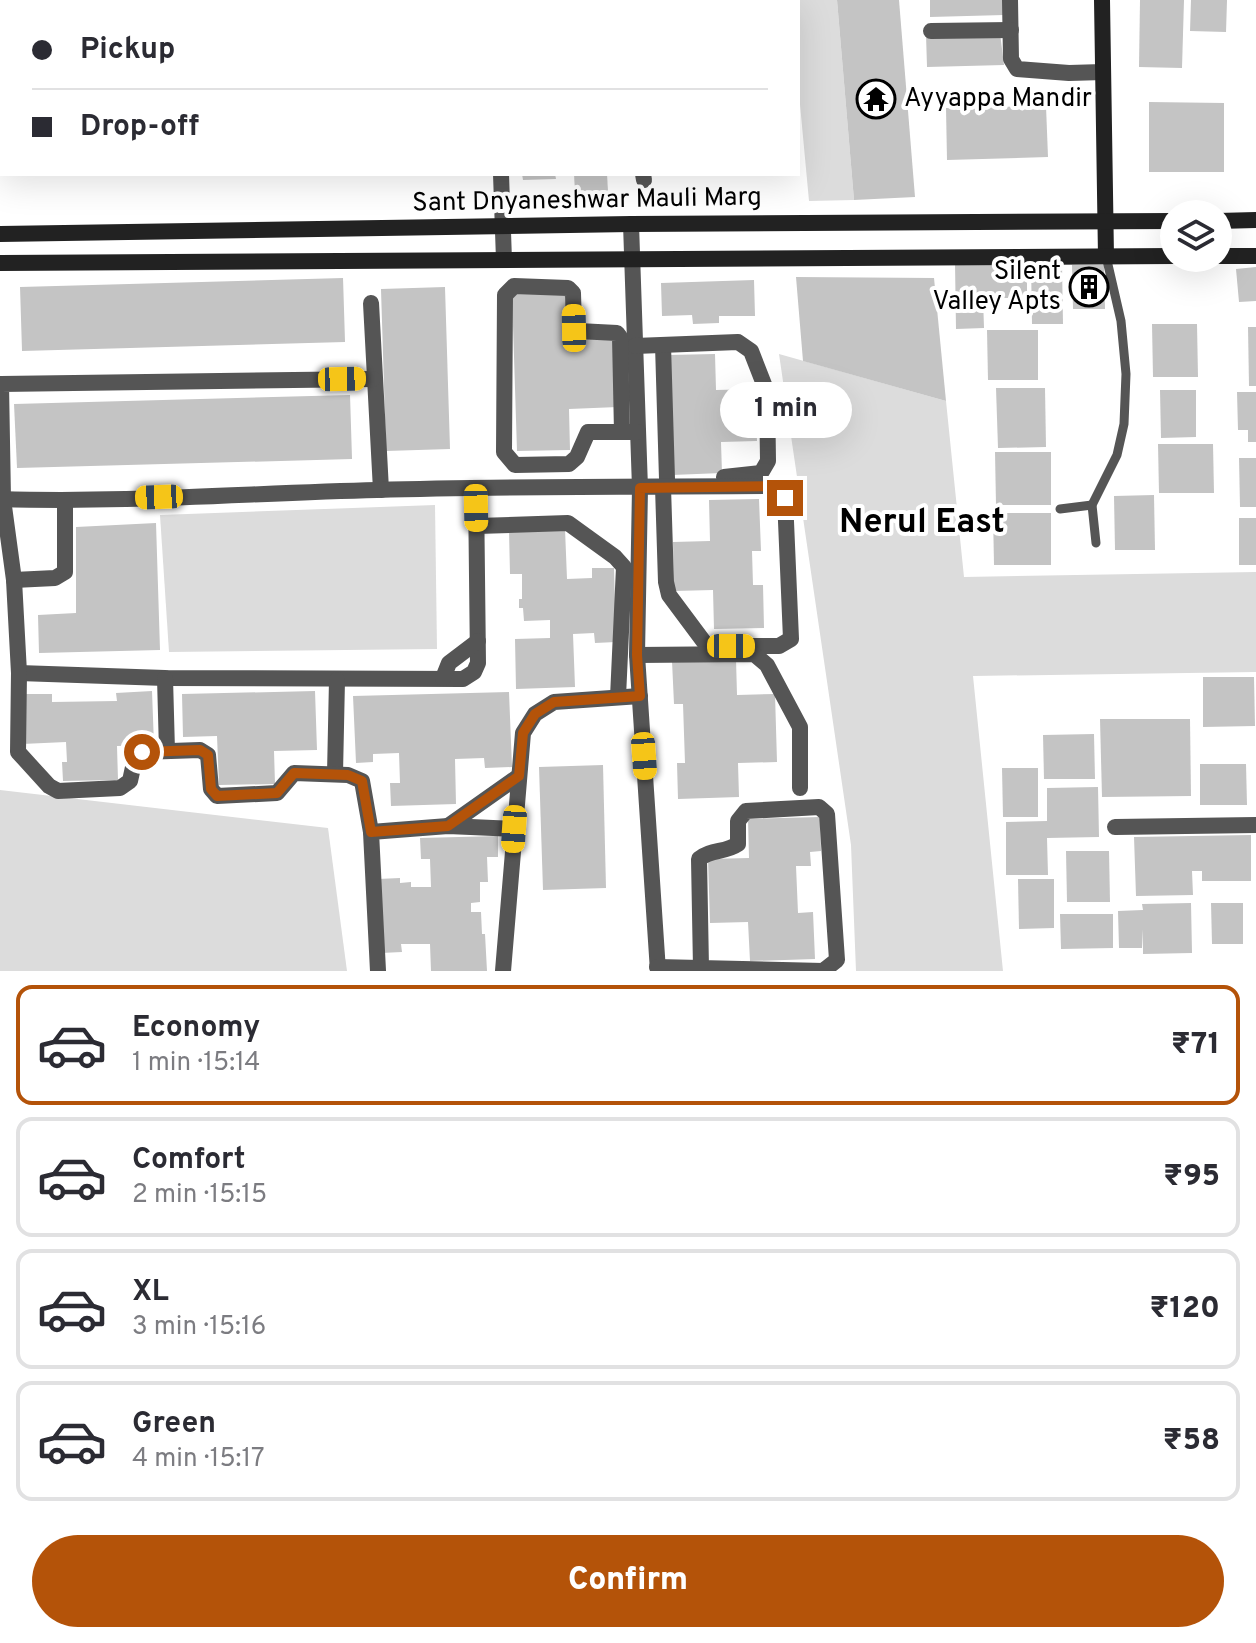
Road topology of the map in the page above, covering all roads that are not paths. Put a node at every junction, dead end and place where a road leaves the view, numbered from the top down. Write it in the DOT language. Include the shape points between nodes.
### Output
graph roads {
  1 [pos="1010,0"];
  2 [pos="1102,0"];
  3 [pos="1011,30"];
  4 [pos="931,31"];
  5 [pos="1103,72"];
  6 [pos="501,176"];
  7 [pos="1256,220"];
  8 [pos="1106,221"];
  9 [pos="1160,221"];
  10 [pos="1232,221"];
  11 [pos="631,224"];
  12 [pos="503,225"];
  13 [pos="0,234"];
  14 [pos="1106,256"];
  15 [pos="1160,256"];
  16 [pos="1232,256"];
  17 [pos="1256,256"];
  18 [pos="632,259"];
  19 [pos="504,260"];
  20 [pos="0,263"];
  21 [pos="371,303"];
  22 [pos="663,345"];
  23 [pos="635,346"];
  24 [pos="0,374"];
  25 [pos="373,379"];
  26 [pos="1,384"];
  27 [pos="630,432"];
  28 [pos="640,483"];
  29 [pos="665,483"];
  30 [pos="476,489"];
  31 [pos="381,490"];
  32 [pos="2,499"];
  33 [pos="65,500"];
  34 [pos="1092,505"];
  35 [pos="1060,509"];
  36 [pos="477,526"];
  37 [pos="1096,543"];
  38 [pos="14,580"];
  39 [pos="478,641"];
  40 [pos="637,655"];
  41 [pos="19,673"];
  42 [pos="165,678"];
  43 [pos="443,678"];
  44 [pos="337,680"];
  45 [pos="640,696"];
  46 [pos="618,697"];
  47 [pos="167,751"];
  48 [pos="335,774"];
  49 [pos="519,776"];
  50 [pos="800,788"];
  51 [pos="1256,825"];
  52 [pos="448,826"];
  53 [pos="1115,827"];
  54 [pos="514,829"];
  55 [pos="371,832"];
  56 [pos="701,968"];
  57 [pos="658,969"];
  58 [pos="378,971"];
  59 [pos="503,971"];
  1 -- 3 [label="street"];
  2 -- 5 [label="street"];
  3 -- 4 [label="street"];
  3 -- 5 [label="street" via="1011,59 1017,69"];
  5 -- 8 [label="street"];
  6 -- 12 [label="street"];
  7 -- 10 [label="street"];
  8 -- 9 [label="street, Sant Dnyaneshwar Mauli Marg"];
  8 -- 11 [label="street, Sant Dnyaneshwar Mauli Marg"];
  8 -- 14 [label="street"];
  11 -- 12 [label="street, Sant Dnyaneshwar Mauli Marg"];
  11 -- 18 [label="street"];
  12 -- 13 [label="street, Sant Dnyaneshwar Mauli Marg"];
  12 -- 19 [label="street"];
  14 -- 15 [label="street"];
  14 -- 18 [label="street"];
  14 -- 34 [label="lane" via="1121,321 1124,424 1117,455"];
  16 -- 17 [label="street"];
  18 -- 19 [label="street"];
  18 -- 23 [label="street"];
  19 -- 20 [label="street"];
  21 -- 25 [label="street"];
  22 -- 23 [label="street"];
  22 -- 29 [label="street"];
  22 -- 29 [label="street" via="738,342 751,351 767,392 768,461 761,473"];
  23 -- 27 [label="street"];
  24 -- 26 [label="street"];
  25 -- 26 [label="street"];
  25 -- 31 [label="street"];
  26 -- 32 [label="street"];
  27 -- 27 [label="street" via="588,432 569,464 515,465 504,452 505,295 514,286 568,288 573,293 574,328 617,333"];
  27 -- 28 [label="street"];
  28 -- 29 [label="street"];
  28 -- 30 [label="street"];
  28 -- 40 [label="street"];
  29 -- 29 [label="street" via="669,595 707,646 779,646 791,639 785,498 773,486"];
  30 -- 31 [label="street"];
  30 -- 36 [label="street"];
  31 -- 33 [label="street"];
  32 -- 33 [label="street"];
  32 -- 38 [label="street"];
  33 -- 38 [label="street" via="65,572 55,578"];
  34 -- 35 [label="lane"];
  34 -- 37 [label="lane"];
  36 -- 39 [label="street"];
  36 -- 46 [label="street" via="568,523 624,567"];
  38 -- 41 [label="street"];
  39 -- 43 [label="street" via="449,663"];
  39 -- 43 [label="street" via="474,672 463,679"];
  40 -- 45 [label="street"];
  40 -- 50 [label="street" via="754,654 767,665 800,727"];
  41 -- 42 [label="street"];
  41 -- 47 [label="street" via="18,752 58,791 120,788 130,781 135,758 142,752"];
  42 -- 44 [label="street"];
  42 -- 47 [label="street"];
  43 -- 44 [label="street"];
  44 -- 48 [label="street"];
  45 -- 46 [label="street"];
  45 -- 57 [label="street"];
  46 -- 49 [label="street" via="554,702 535,714 523,733"];
  47 -- 48 [label="street" via="200,750 208,755 211,789 217,796 277,793 294,773"];
  48 -- 55 [label="street" via="362,781"];
  49 -- 52 [label="street"];
  49 -- 54 [label="street"];
  51 -- 53 [label="street"];
  52 -- 54 [label="street"];
  52 -- 55 [label="street"];
  54 -- 59 [label="street"];
  55 -- 58 [label="street"];
  56 -- 56 [label="street" via="699,859 738,844 738,821 746,811 819,807 827,814 837,960 823,971"];
  56 -- 57 [label="street"];
}
